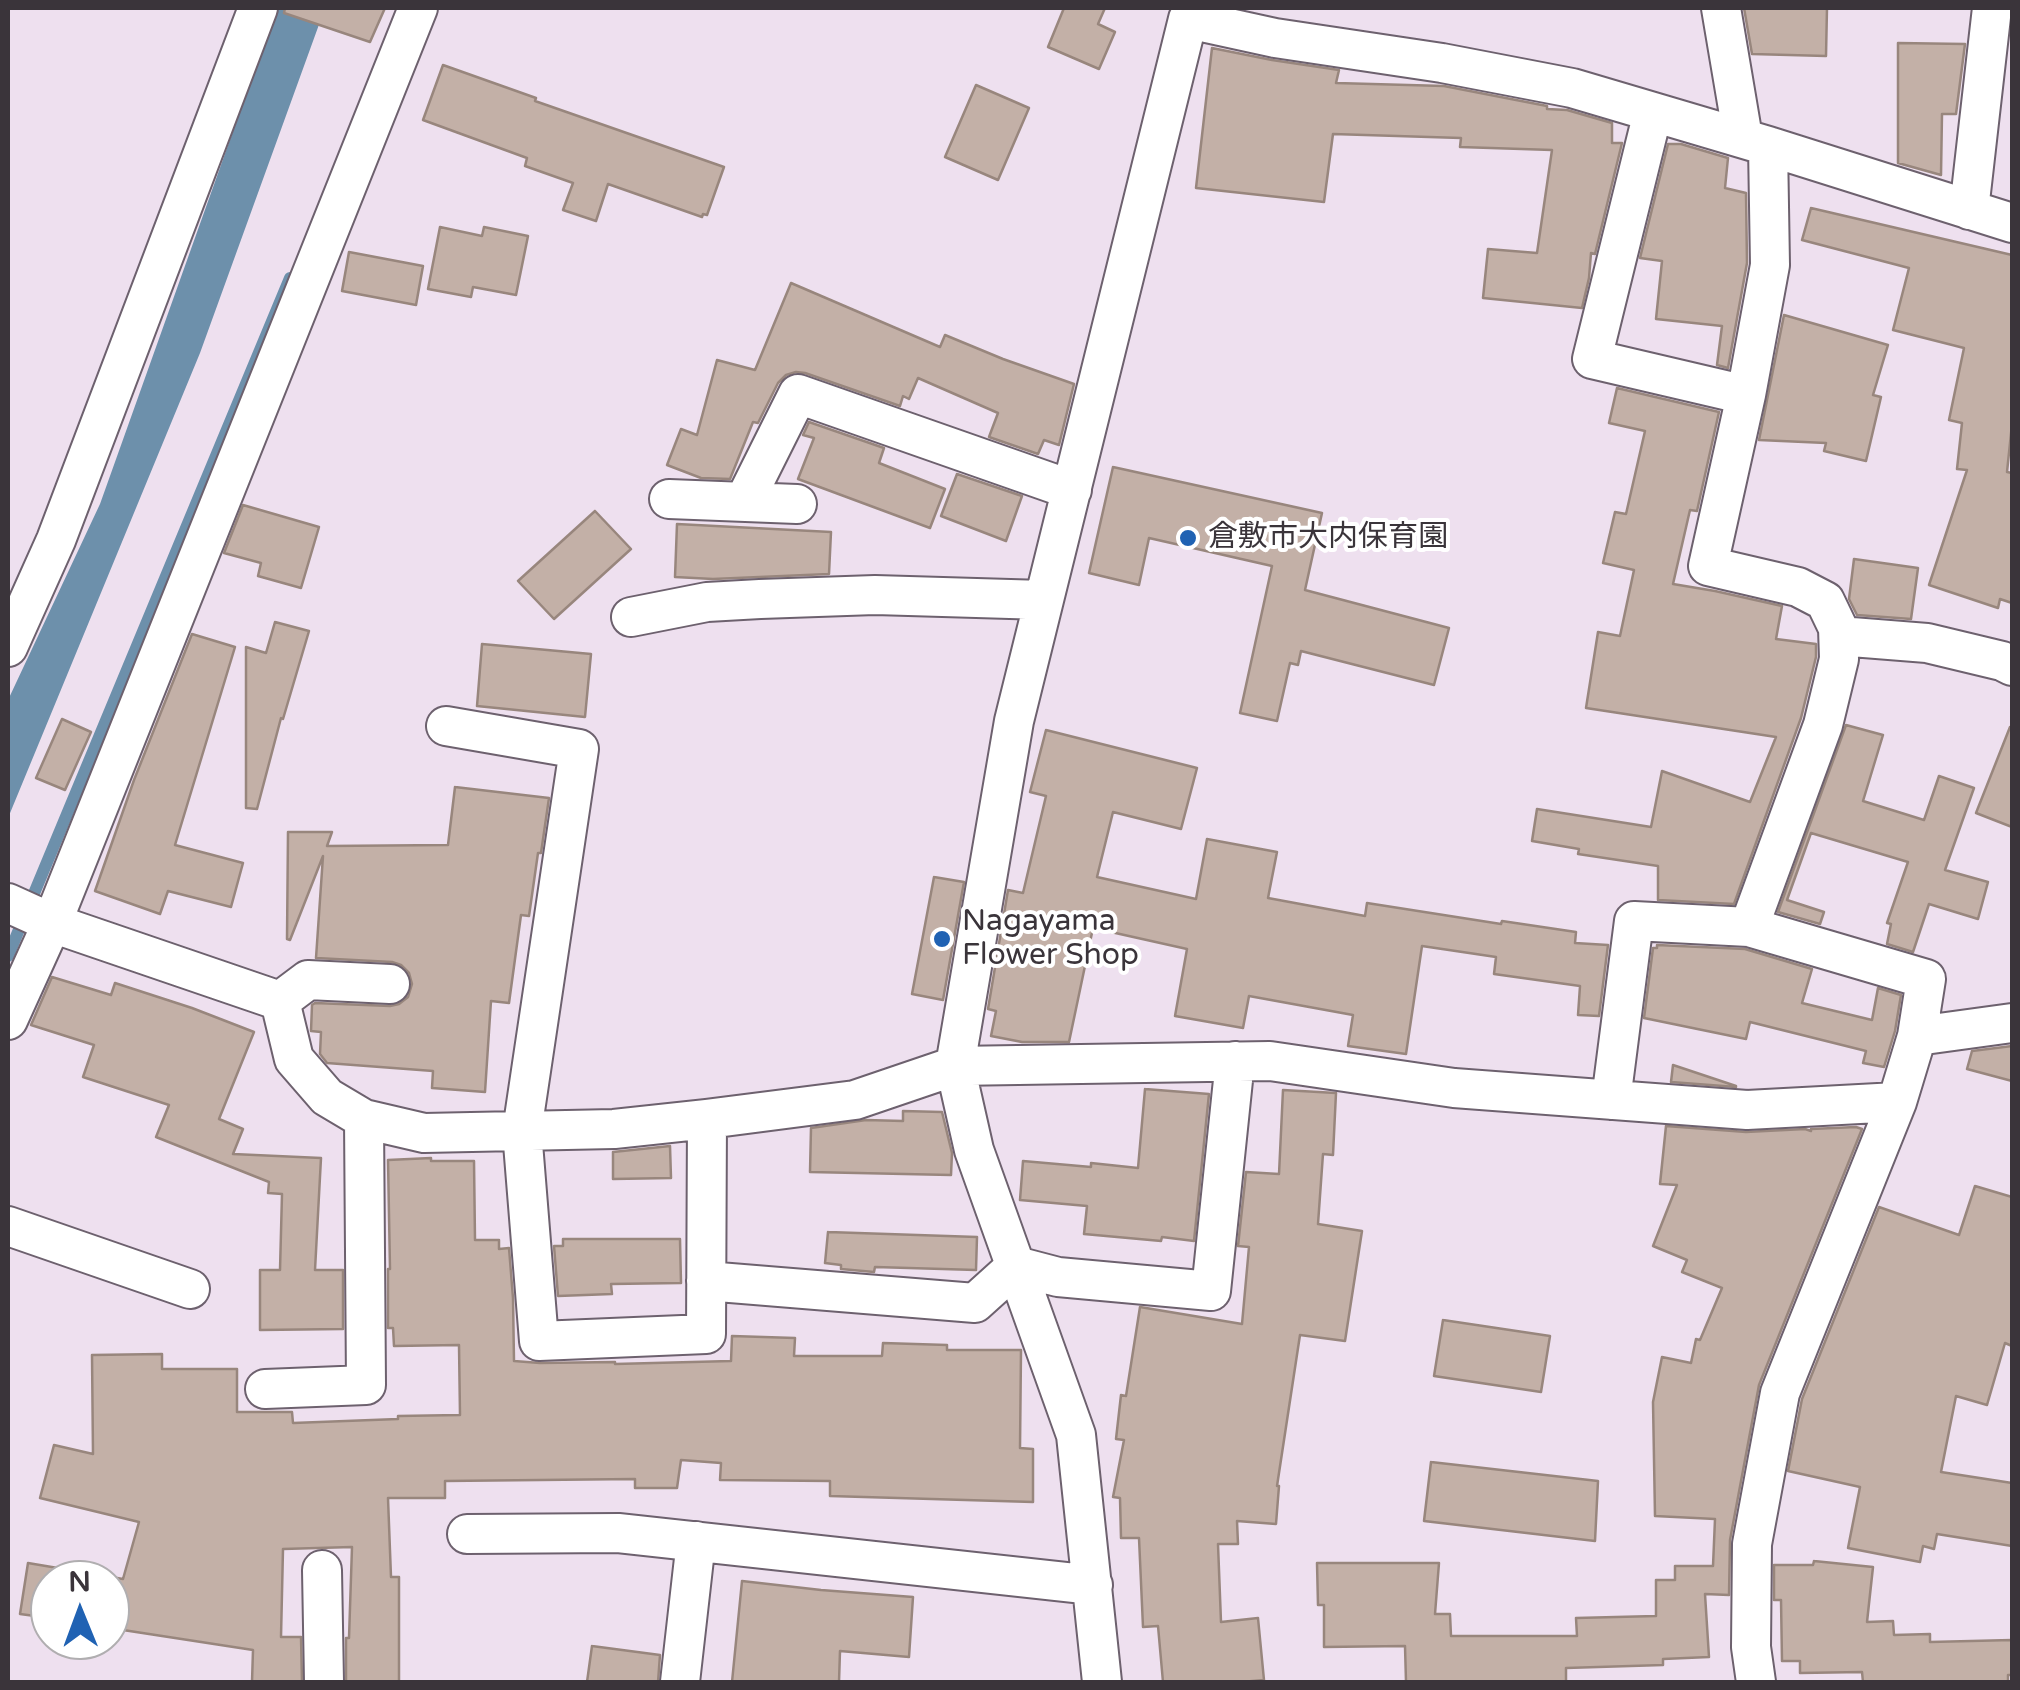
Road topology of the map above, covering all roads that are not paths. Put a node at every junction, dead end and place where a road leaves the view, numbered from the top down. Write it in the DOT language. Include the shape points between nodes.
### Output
graph roads {
  1 [pos="258,8"];
  2 [pos="418,8"];
  3 [pos="1721,8"];
  4 [pos="1992,8"];
  5 [pos="1189,12"];
  6 [pos="1653,112"];
  7 [pos="1756,142"];
  8 [pos="1969,210"];
  9 [pos="2012,224"];
  10 [pos="1746,395"];
  11 [pos="1072,490"];
  12 [pos="668,499"];
  13 [pos="744,502"];
  14 [pos="797,504"];
  15 [pos="1044,600"];
  16 [pos="631,617"];
  17 [pos="1838,636"];
  18 [pos="8,647"];
  19 [pos="2012,666"];
  20 [pos="446,726"];
  21 [pos="8,903"];
  22 [pos="52,923"];
  23 [pos="1749,927"];
  24 [pos="390,984"];
  25 [pos="280,1001"];
  26 [pos="8,1020"];
  27 [pos="2012,1023"];
  28 [pos="1918,1036"];
  29 [pos="1236,1061"];
  30 [pos="955,1066"];
  31 [pos="1611,1100"];
  32 [pos="1897,1102"];
  33 [pos="364,1118"];
  34 [pos="708,1119"];
  35 [pos="522,1131"];
  36 [pos="8,1226"];
  37 [pos="1016,1266"];
  38 [pos="706,1281"];
  39 [pos="190,1290"];
  40 [pos="264,1388"];
  41 [pos="467,1534"];
  42 [pos="696,1541"];
  43 [pos="322,1570"];
  44 [pos="1093,1585"];
  45 [pos="324,1682"];
  46 [pos="680,1682"];
  47 [pos="1102,1682"];
  48 [pos="1756,1682"];
  1 -- 18 [label="street" via="56,540"];
  2 -- 22 [label="street"];
  3 -- 7 [label="street"];
  4 -- 8 [label="street"];
  5 -- 6 [label="street" via="1276,38 1442,62"];
  5 -- 11 [label="street"];
  6 -- 7 [label="street"];
  6 -- 10 [label="street" via="1592,360"];
  7 -- 8 [label="street"];
  7 -- 10 [label="street" via="1770,265"];
  8 -- 9 [label="street"];
  10 -- 17 [label="street" via="1708,566 1825,600"];
  11 -- 13 [label="street" via="798,394"];
  11 -- 15 [label="street"];
  12 -- 13 [label="street"];
  13 -- 14 [label="street"];
  15 -- 16 [label="street" via="760,599"];
  15 -- 30 [label="street" via="1014,722"];
  17 -- 19 [label="street" via="1927,643"];
  17 -- 23 [label="street" via="1823,725"];
  20 -- 35 [label="street" via="578,750"];
  21 -- 22 [label="street"];
  22 -- 25 [label="street"];
  22 -- 26 [label="street"];
  23 -- 28 [label="street" via="1926,978"];
  23 -- 31 [label="street" via="1634,921"];
  24 -- 25 [label="street" via="308,980"];
  25 -- 33 [label="street" via="294,1059 327,1098"];
  27 -- 28 [label="street"];
  28 -- 32 [label="street"];
  29 -- 30 [label="street"];
  29 -- 31 [label="street"];
  29 -- 37 [label="street" via="1211,1290 1058,1277"];
  30 -- 34 [label="street" via="855,1100"];
  30 -- 37 [label="street" via="974,1150"];
  31 -- 32 [label="street" via="1747,1110"];
  32 -- 48 [label="street" via="1780,1393 1752,1544"];
  33 -- 35 [label="street" via="424,1133"];
  33 -- 40 [label="street" via="366,1385"];
  34 -- 35 [label="street"];
  34 -- 38 [label="street"];
  35 -- 38 [label="street" via="539,1341 706,1334"];
  36 -- 39 [label="street"];
  37 -- 38 [label="street" via="975,1303"];
  37 -- 44 [label="street" via="1076,1435"];
  41 -- 42 [label="street" via="618,1532"];
  42 -- 44 [label="street"];
  42 -- 46 [label="street"];
  43 -- 45 [label="street"];
  44 -- 47 [label="street"];
}
